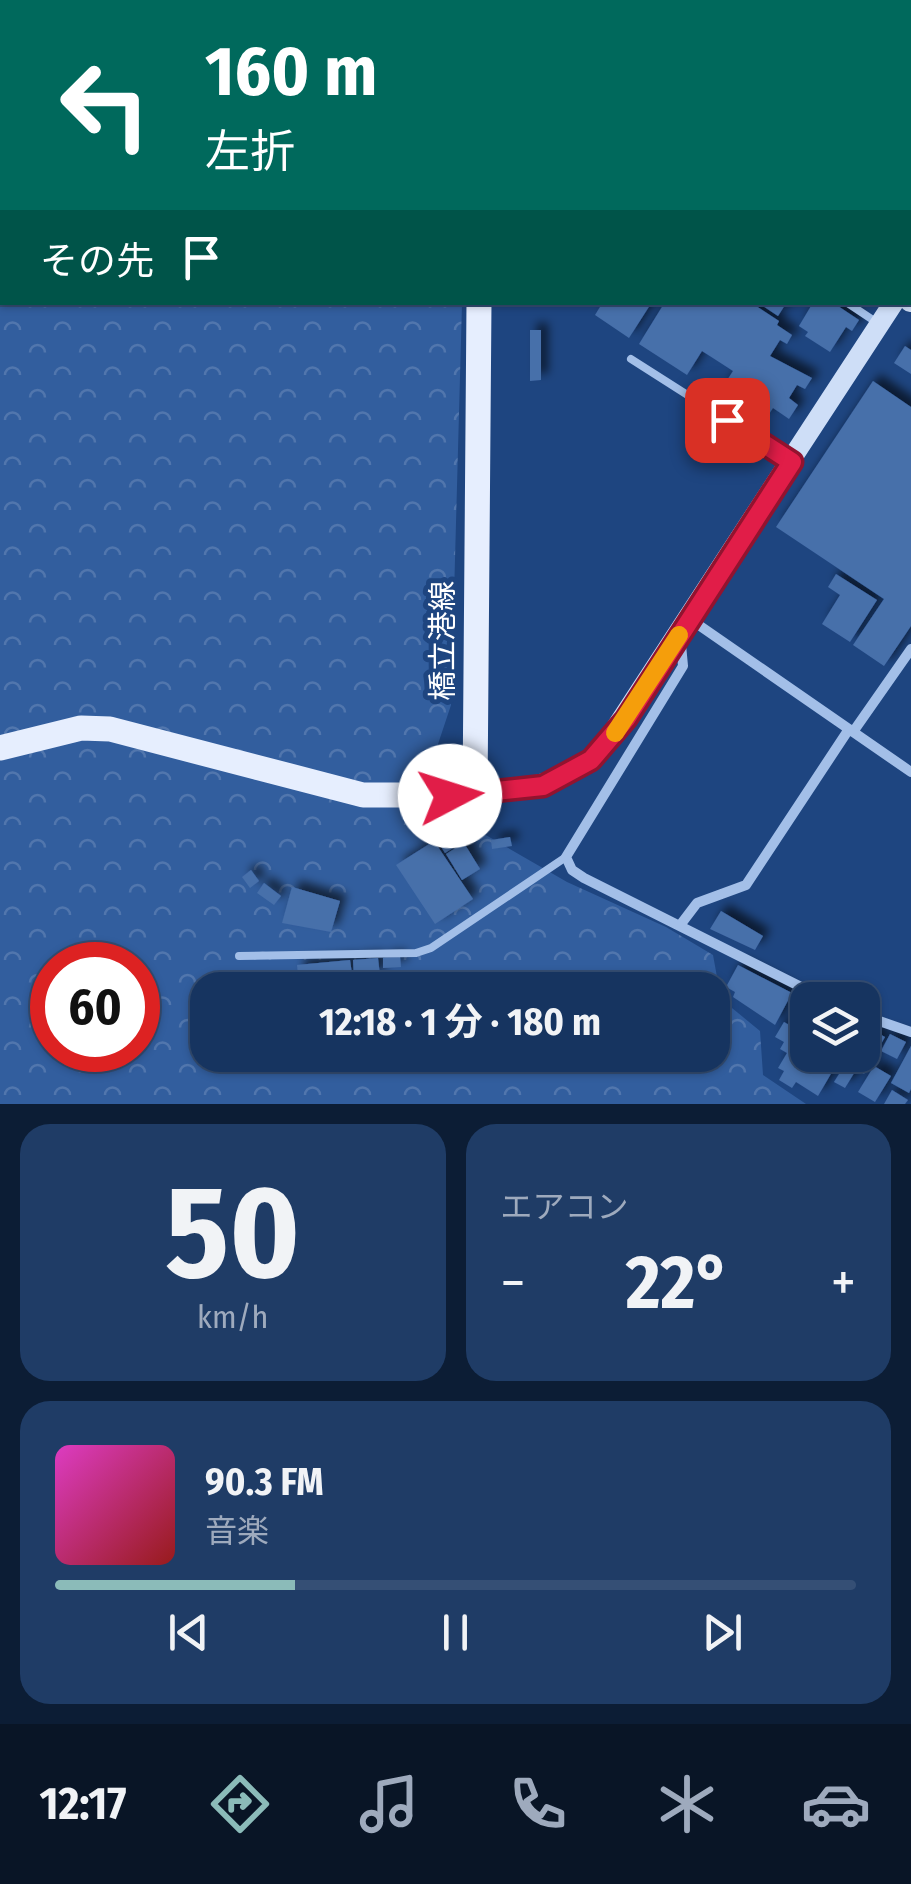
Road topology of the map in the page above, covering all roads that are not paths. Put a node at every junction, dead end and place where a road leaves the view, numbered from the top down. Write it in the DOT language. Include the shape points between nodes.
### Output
graph roads {
  1 [pos="479,305"];
  2 [pos="851,305"];
  3 [pos="892,305"];
  4 [pos="880,324"];
  5 [pos="630,359"];
  6 [pos="792,462"];
  7 [pos="685,626"];
  8 [pos="911,649"];
  9 [pos="851,731"];
  10 [pos="0,748"];
  11 [pos="911,772"];
  12 [pos="474,795"];
  13 [pos="566,857"];
  14 [pos="681,924"];
  15 [pos="239,956"];
  16 [pos="792,982"];
  17 [pos="880,1021"];
  18 [pos="911,1032"];
  1 -- 12 [label="main road, 橋立港線"];
  2 -- 4 [label="lane"];
  3 -- 4 [label="street"];
  4 -- 6 [label="street"];
  5 -- 6 [label="lane"];
  6 -- 7 [label="street"];
  7 -- 9 [label="street"];
  7 -- 12 [label="street" via="626,719 591,760 543,786"];
  7 -- 13 [label="street" via="683,666"];
  8 -- 9 [label="street"];
  9 -- 11 [label="street"];
  9 -- 14 [label="street" via="746,885 698,902"];
  10 -- 12 [label="main road" via="82,728 110,730 362,796"];
  13 -- 14 [label="street" via="584,878"];
  13 -- 15 [label="lane" via="416,953"];
  14 -- 16 [label="street"];
  17 -- 18 [label="street"];
}
